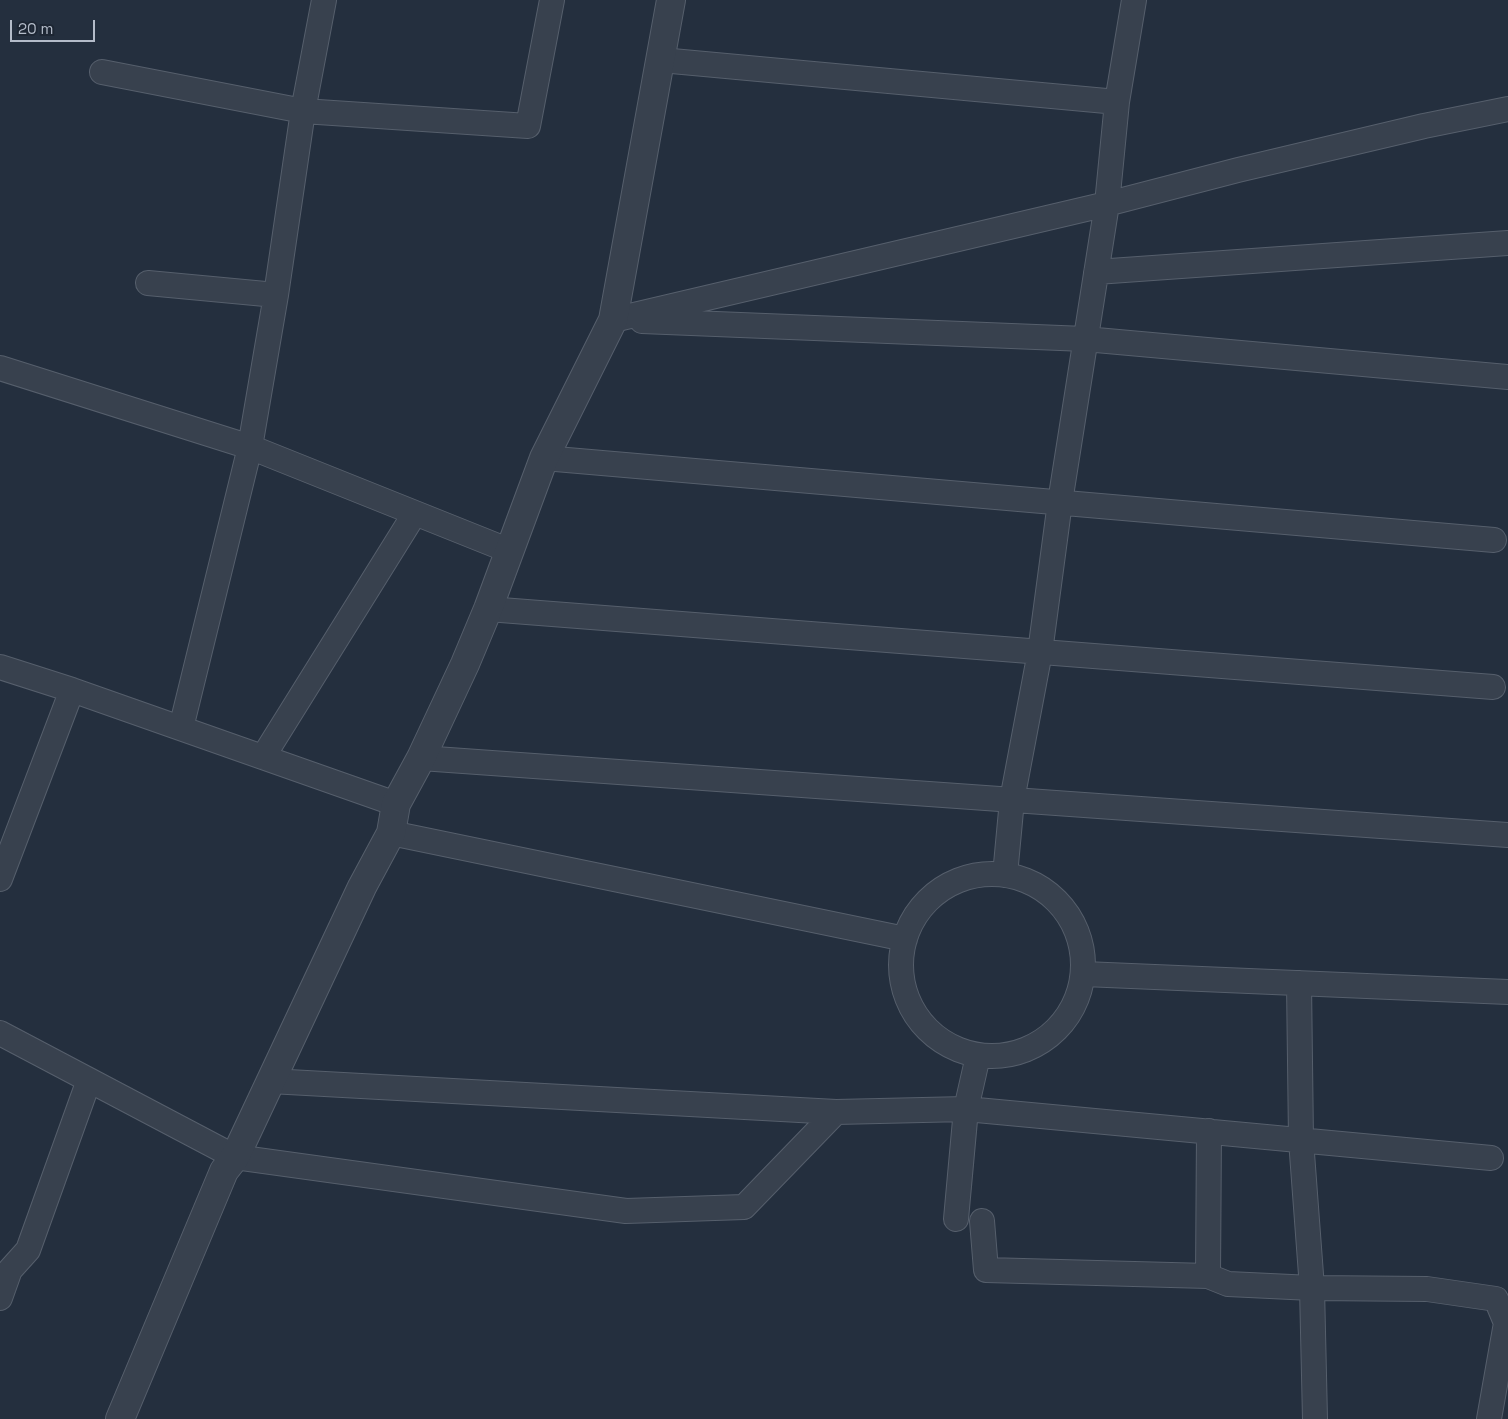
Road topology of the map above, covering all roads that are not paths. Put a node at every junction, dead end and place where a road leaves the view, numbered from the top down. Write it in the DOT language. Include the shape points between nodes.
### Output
graph roads {
  1 [pos="324,0"];
  2 [pos="552,0"];
  3 [pos="671,0"];
  4 [pos="1134,0"];
  5 [pos="661,60"];
  6 [pos="102,72"];
  7 [pos="1117,102"];
  8 [pos="1508,109"];
  9 [pos="303,110"];
  10 [pos="1107,204"];
  11 [pos="1508,243"];
  12 [pos="1096,272"];
  13 [pos="148,283"];
  14 [pos="276,295"];
  15 [pos="613,320"];
  16 [pos="1085,340"];
  17 [pos="0,368"];
  18 [pos="1508,377"];
  19 [pos="250,446"];
  20 [pos="544,458"];
  21 [pos="1060,502"];
  22 [pos="415,513"];
  23 [pos="1494,540"];
  24 [pos="510,551"];
  25 [pos="488,610"];
  26 [pos="1040,652"];
  27 [pos="0,667"];
  28 [pos="1493,687"];
  29 [pos="72,690"];
  30 [pos="181,728"];
  31 [pos="263,757"];
  32 [pos="421,758"];
  33 [pos="1012,800"];
  34 [pos="396,804"];
  35 [pos="391,833"];
  36 [pos="1508,835"];
  37 [pos="1005,875"];
  38 [pos="0,879"];
  39 [pos="905,939"];
  40 [pos="1084,974"];
  41 [pos="1299,983"];
  42 [pos="1508,992"];
  43 [pos="0,1033"];
  44 [pos="978,1056"];
  45 [pos="89,1080"];
  46 [pos="270,1081"];
  47 [pos="966,1109"];
  48 [pos="836,1112"];
  49 [pos="1209,1131"];
  50 [pos="1301,1140"];
  51 [pos="235,1157"];
  52 [pos="1491,1158"];
  53 [pos="956,1219"];
  54 [pos="982,1220"];
  55 [pos="1208,1276"];
  56 [pos="1312,1288"];
  57 [pos="0,1298"];
  58 [pos="120,1419"];
  59 [pos="1315,1419"];
  60 [pos="1489,1419"];
  1 -- 9 [label="street"];
  2 -- 9 [label="street" via="528,126"];
  3 -- 5 [label="street"];
  4 -- 7 [label="street"];
  5 -- 7 [label="street"];
  5 -- 15 [label="street"];
  6 -- 9 [label="street"];
  7 -- 10 [label="street"];
  8 -- 10 [label="street" via="1424,126"];
  9 -- 14 [label="street"];
  10 -- 12 [label="street"];
  10 -- 15 [label="street"];
  11 -- 12 [label="street"];
  12 -- 16 [label="street"];
  13 -- 14 [label="street"];
  14 -- 19 [label="street"];
  15 -- 16 [label="street"];
  15 -- 20 [label="street"];
  16 -- 18 [label="street"];
  16 -- 21 [label="street"];
  17 -- 19 [label="street"];
  19 -- 22 [label="street"];
  19 -- 30 [label="street"];
  20 -- 21 [label="street"];
  20 -- 24 [label="street"];
  21 -- 23 [label="street"];
  21 -- 26 [label="street"];
  22 -- 24 [label="street"];
  22 -- 31 [label="street"];
  24 -- 25 [label="street"];
  25 -- 26 [label="street"];
  25 -- 32 [label="street"];
  26 -- 28 [label="street"];
  26 -- 33 [label="street"];
  27 -- 29 [label="street"];
  29 -- 30 [label="street"];
  29 -- 38 [label="street"];
  30 -- 31 [label="street"];
  31 -- 34 [label="street"];
  32 -- 33 [label="street"];
  32 -- 34 [label="street"];
  33 -- 36 [label="street"];
  33 -- 37 [label="street"];
  34 -- 35 [label="street"];
  35 -- 39 [label="street"];
  35 -- 46 [label="street"];
  37 -- 39 [label="street" via="967,877 940,889 918,911"];
  37 -- 40 [label="street" via="1026,879 1051,894 1071,916 1082,944"];
  39 -- 44 [label="street" via="901,970 912,1007 924,1026 949,1046"];
  40 -- 41 [label="street"];
  40 -- 44 [label="street" via="1076,1003 1059,1027 1036,1046 1008,1055"];
  41 -- 42 [label="street"];
  41 -- 50 [label="street"];
  43 -- 45 [label="street"];
  44 -- 47 [label="street"];
  45 -- 51 [label="street"];
  45 -- 57 [label="street" via="28,1250 10,1270"];
  46 -- 48 [label="street"];
  46 -- 51 [label="street"];
  47 -- 48 [label="street"];
  47 -- 49 [label="street"];
  47 -- 53 [label="street"];
  48 -- 51 [label="street" via="744,1207 626,1211"];
  49 -- 50 [label="street"];
  49 -- 55 [label="street"];
  50 -- 52 [label="street"];
  50 -- 56 [label="street"];
  51 -- 58 [label="street" via="224,1171"];
  54 -- 55 [label="street" via="986,1270"];
  55 -- 56 [label="street" via="1228,1284"];
  56 -- 59 [label="street"];
  56 -- 60 [label="street" via="1427,1289 1496,1299 1506,1323"];
}
